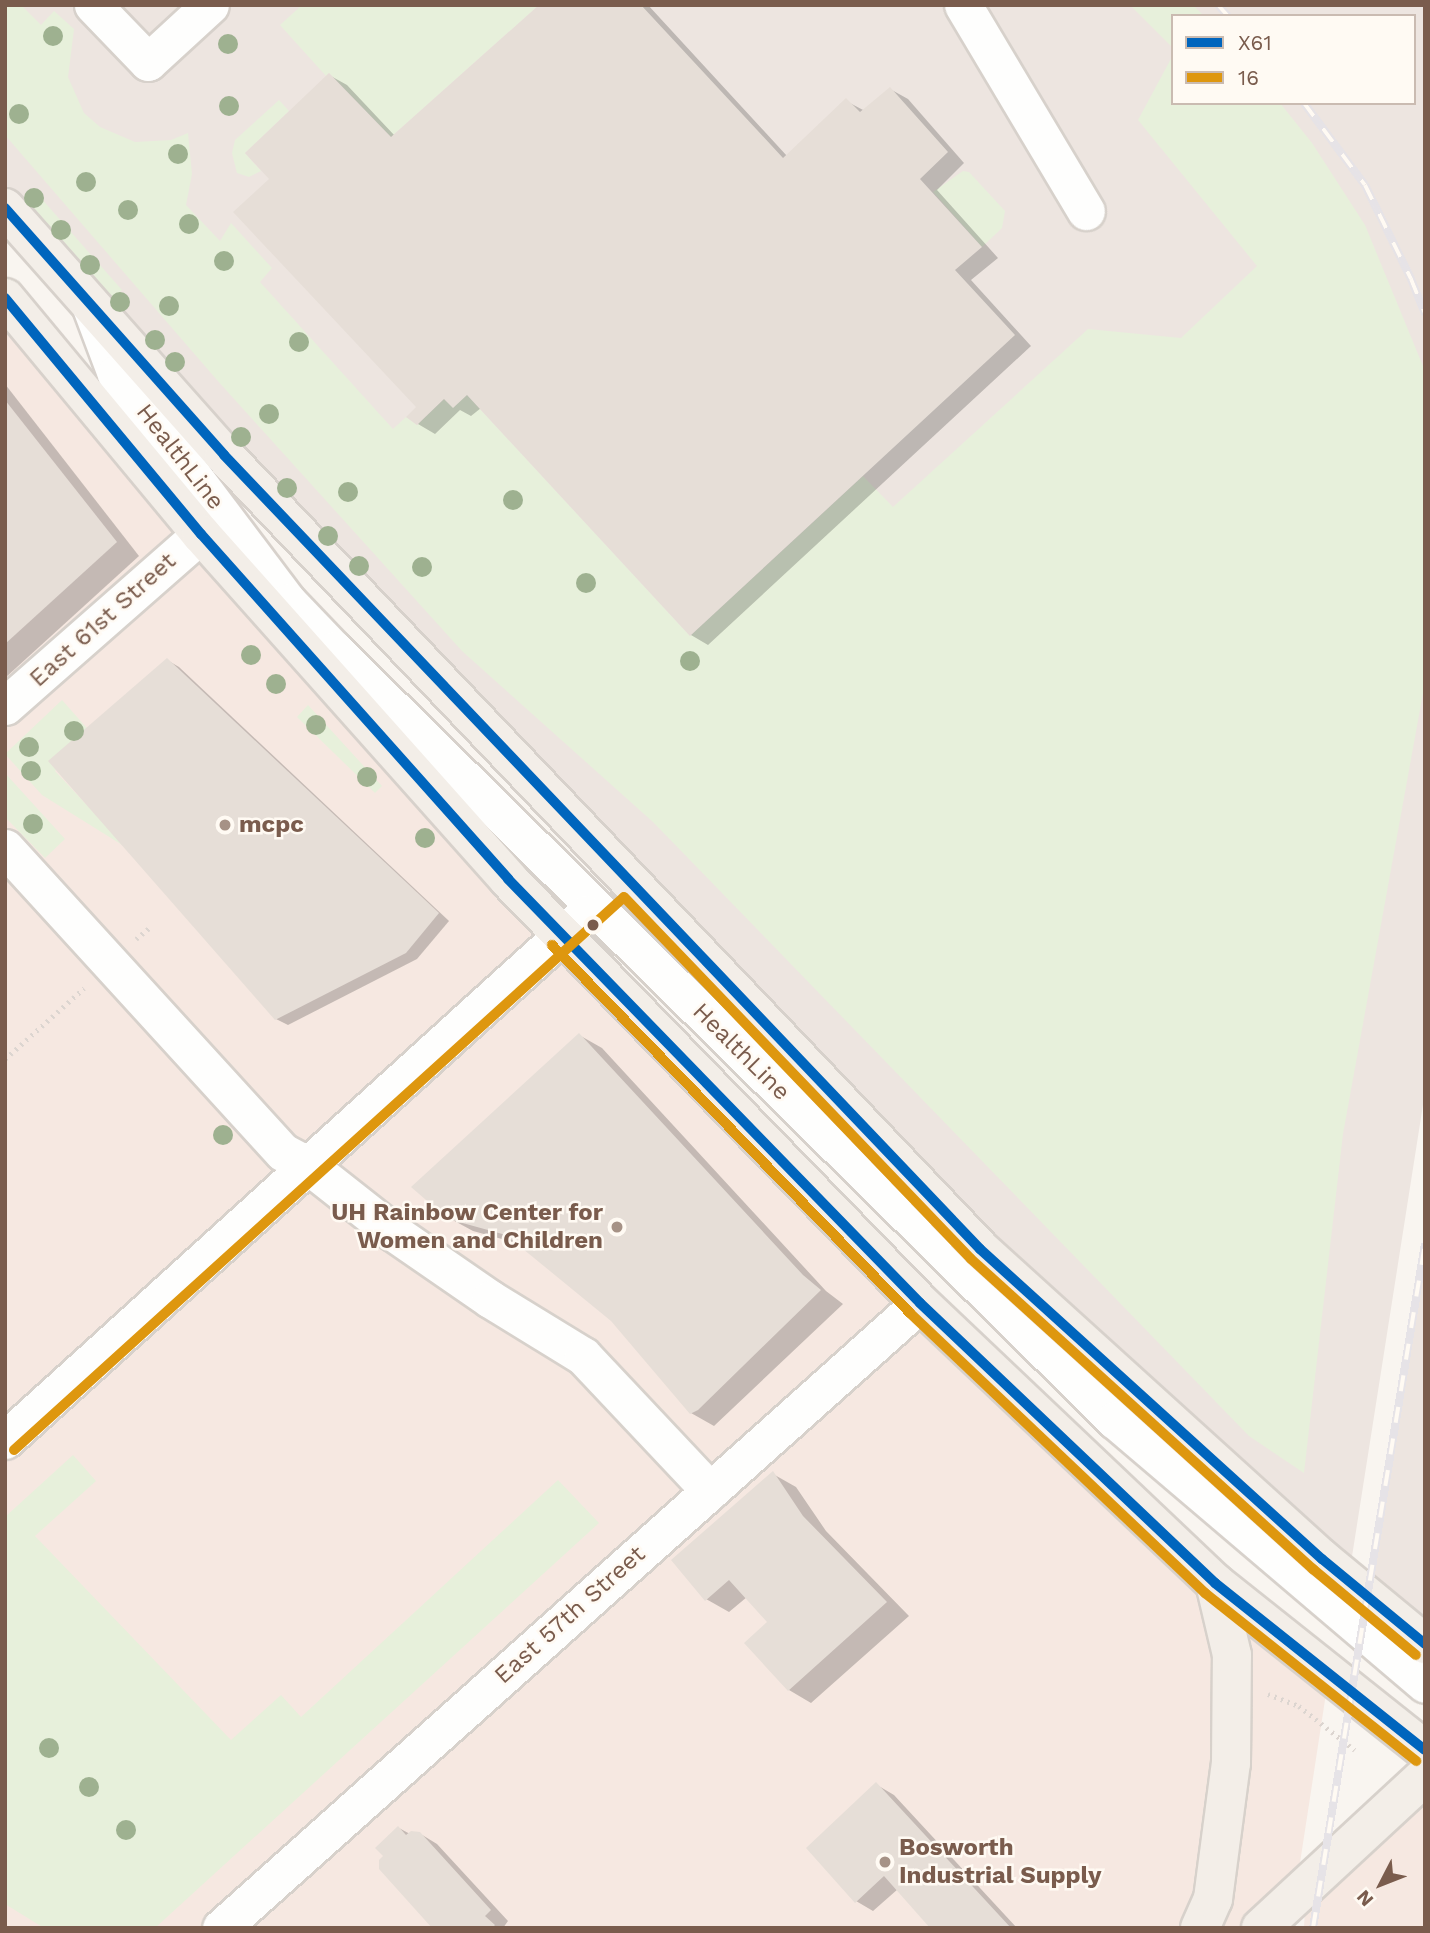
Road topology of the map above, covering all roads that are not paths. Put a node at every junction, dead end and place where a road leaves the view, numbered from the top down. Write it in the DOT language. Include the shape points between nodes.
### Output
graph roads {
  1 [pos="93,5"];
  2 [pos="210,5"];
  3 [pos="963,5"];
  4 [pos="5,208"];
  5 [pos="1086,211"];
  6 [pos="5,298"];
  7 [pos="90,304"];
  8 [pos="201,534"];
  9 [pos="288,602"];
  10 [pos="5,706"];
  11 [pos="5,848"];
  12 [pos="625,877"];
  13 [pos="593,906"];
  14 [pos="562,936"];
  15 [pos="309,1166"];
  16 [pos="919,1303"];
  17 [pos="12,1420"];
  18 [pos="710,1491"];
  19 [pos="1214,1583"];
  20 [pos="1425,1644"];
  21 [pos="1425,1684"];
  22 [pos="1425,1750"];
  23 [pos="1425,1776"];
  24 [pos="221,1928"];
  25 [pos="1200,1928"];
  26 [pos="1261,1928"];
  1 -- 2 [label="street" via="149,62"];
  3 -- 5 [label="street"];
  4 -- 7 [label="main road"];
  6 -- 8 [label="main road"];
  7 -- 9 [label="street, HealthLine" via="116,374"];
  7 -- 12 [label="main road" via="223,455"];
  8 -- 9 [label="street, HealthLine"];
  8 -- 10 [label="street, East 61st Street"];
  8 -- 14 [label="main road"];
  9 -- 13 [label="street, HealthLine"];
  11 -- 15 [label="street" via="283,1152"];
  12 -- 13 [label="street"];
  12 -- 20 [label="main road" via="980,1249 1322,1559"];
  13 -- 14 [label="street"];
  13 -- 21 [label="street, HealthLine" via="1115,1420"];
  14 -- 15 [label="street"];
  14 -- 16 [label="main road"];
  15 -- 17 [label="street"];
  15 -- 18 [label="street" via="393,1232 583,1356"];
  16 -- 18 [label="street, East 57th Street"];
  16 -- 19 [label="main road"];
  18 -- 24 [label="street, East 57th Street"];
  19 -- 22 [label="main road"];
  19 -- 25 [label="main road" via="1232,1655 1231,1763 1213,1899"];
  23 -- 26 [label="main road"];
}
